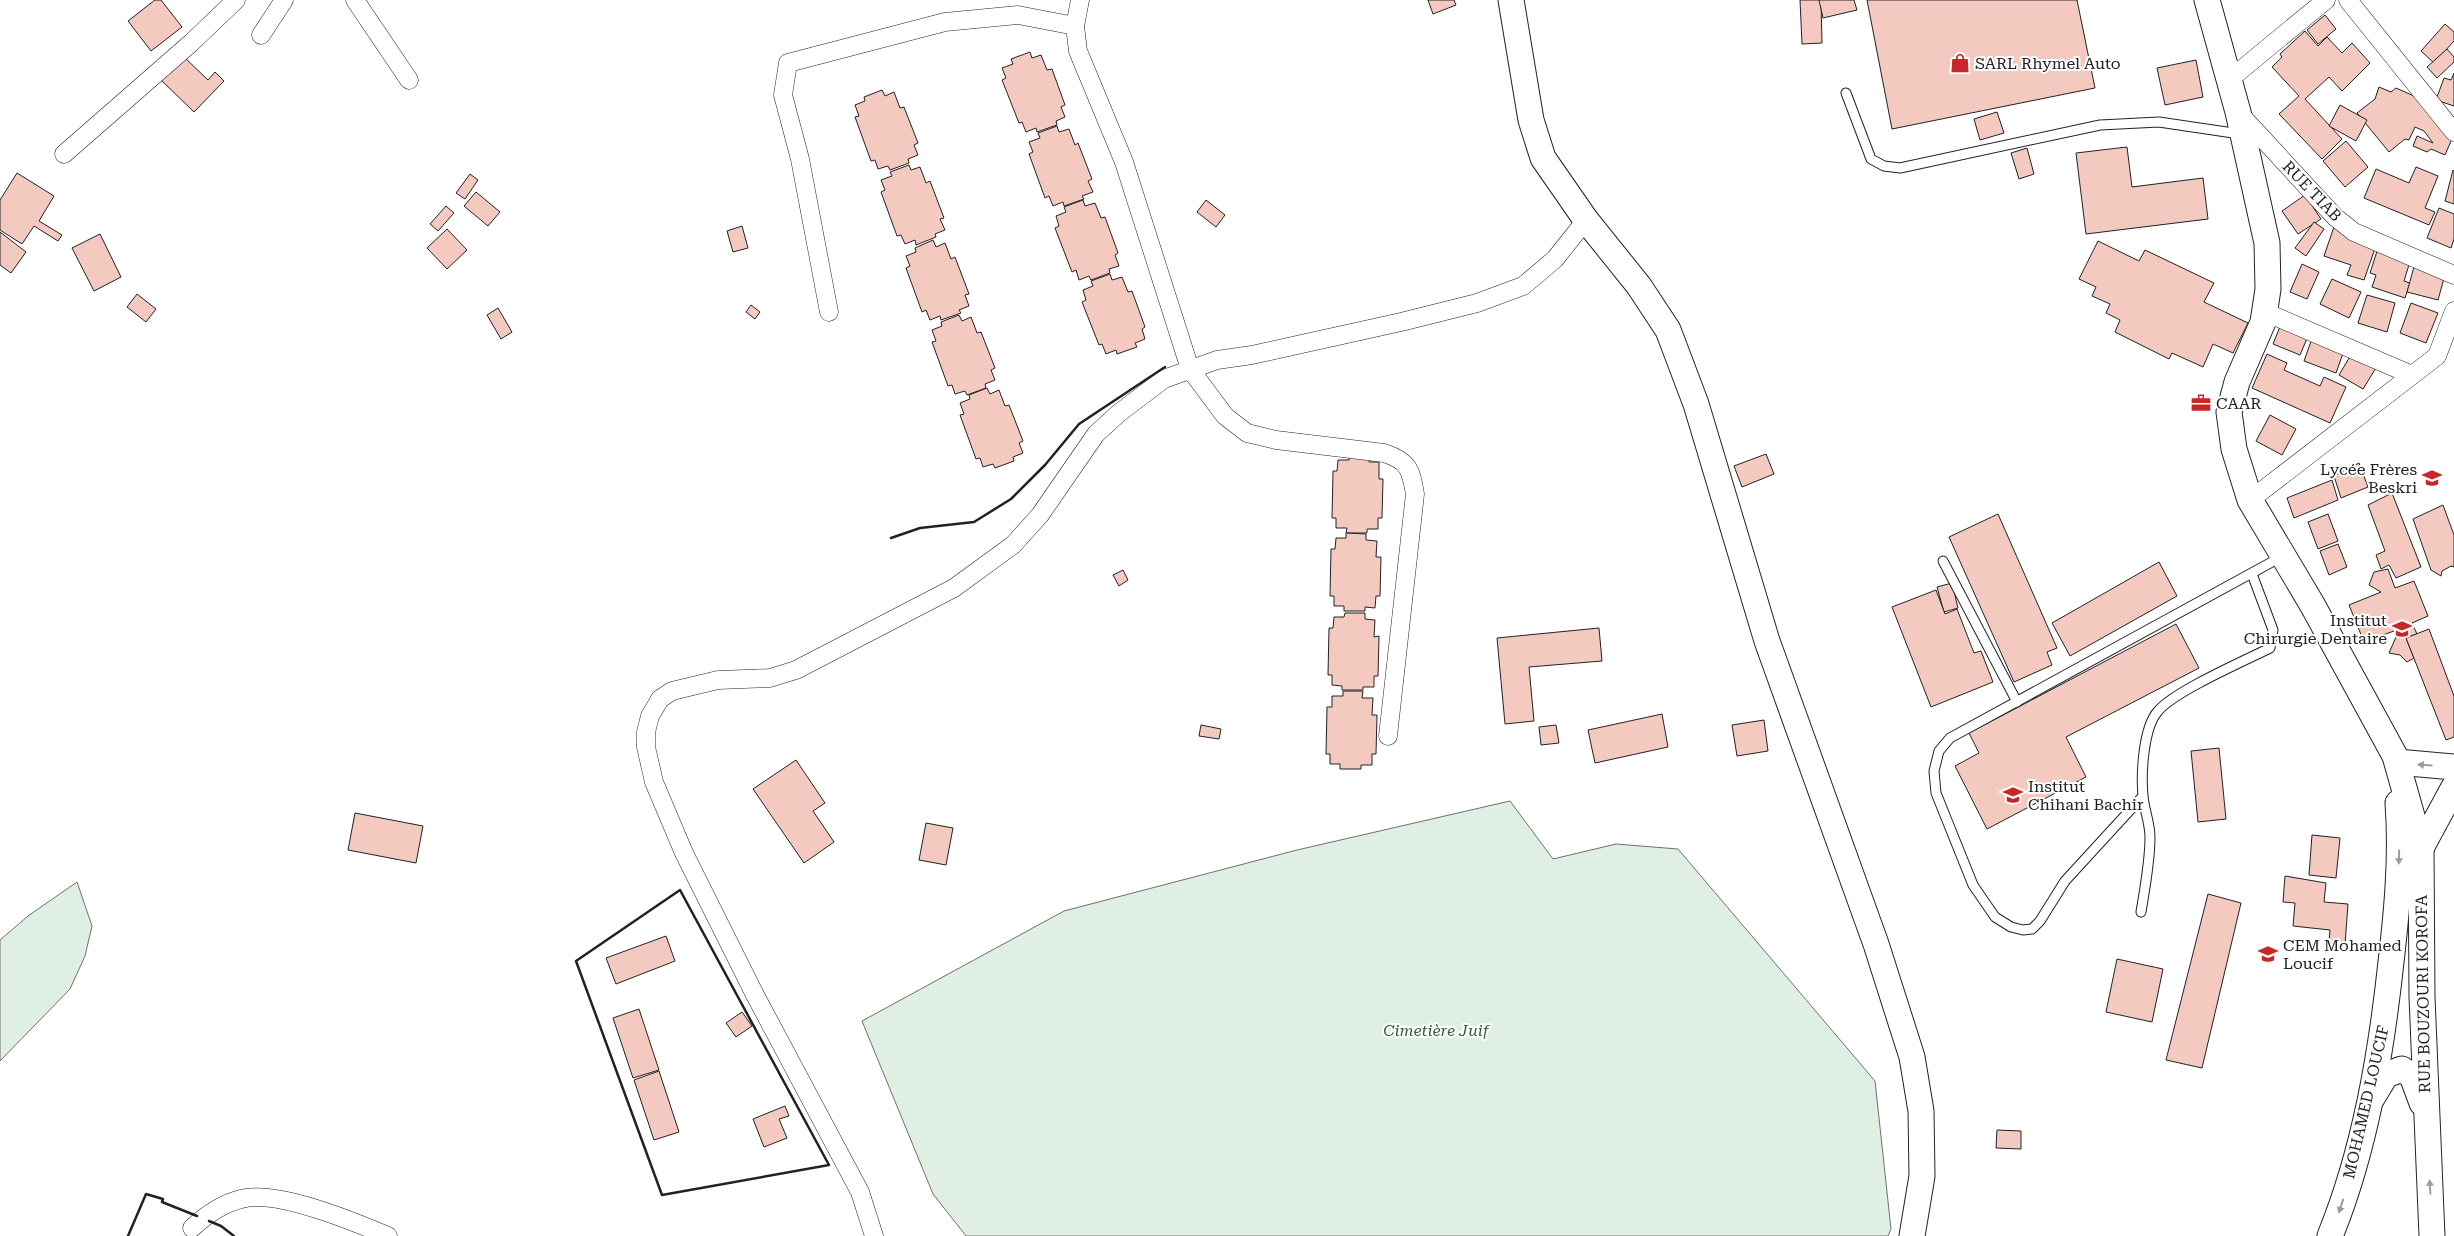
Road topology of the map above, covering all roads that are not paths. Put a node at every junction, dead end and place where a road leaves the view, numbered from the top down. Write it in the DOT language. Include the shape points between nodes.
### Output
graph roads {
  1 [pos="236,0"];
  2 [pos="284,0"];
  3 [pos="355,0"];
  4 [pos="1080,0"];
  5 [pos="1511,0"];
  6 [pos="2207,0"];
  7 [pos="2326,0"];
  8 [pos="2348,0"];
  9 [pos="1075,26"];
  10 [pos="261,35"];
  11 [pos="2230,79"];
  12 [pos="409,80"];
  13 [pos="1846,93"];
  14 [pos="2240,123"];
  15 [pos="2454,132"];
  16 [pos="64,154"];
  17 [pos="1586,220"];
  18 [pos="2454,274"];
  19 [pos="2454,311"];
  20 [pos="829,312"];
  21 [pos="2264,312"];
  22 [pos="1190,369"];
  23 [pos="2412,375"];
  24 [pos="2250,500"];
  25 [pos="2284,555"];
  26 [pos="1944,561"];
  27 [pos="2252,574"];
  28 [pos="2017,702"];
  29 [pos="1388,736"];
  30 [pos="2396,759"];
  31 [pos="2454,767"];
  32 [pos="2454,787"];
  33 [pos="2143,796"];
  34 [pos="2421,848"];
  35 [pos="2141,912"];
  36 [pos="2369,1102"];
  37 [pos="2426,1112"];
  38 [pos="192,1228"];
  39 [pos="388,1236"];
  40 [pos="874,1236"];
  41 [pos="1912,1236"];
  42 [pos="2330,1236"];
  43 [pos="2432,1236"];
  1 -- 16 [label="street"];
  2 -- 10 [label="street"];
  3 -- 12 [label="street"];
  4 -- 9 [label="street"];
  5 -- 17 [label="main road" via="1531,120 1543,158"];
  6 -- 11 [label="main road"];
  7 -- 11 [label="street"];
  8 -- 15 [label="street"];
  9 -- 20 [label="street" via="1018,15 945,22 788,62 783,95 800,159"];
  9 -- 22 [label="street" via="1078,51 1124,162"];
  11 -- 14 [label="main road"];
  13 -- 14 [label="lane" via="1872,159 1884,166 1900,168 2100,125"];
  14 -- 18 [label="street, RUE TIAB" via="2354,232"];
  14 -- 21 [label="main road" via="2267,243 2268,288"];
  17 -- 22 [label="street" via="1555,259 1523,286 1477,303 1401,322 1216,360"];
  17 -- 41 [label="main road" via="1639,286 1668,330 1696,404 1767,641 1876,944 1912,1057 1921,1111 1922,1176"];
  19 -- 23 [label="street" via="2437,356"];
  21 -- 23 [label="street"];
  21 -- 24 [label="main road" via="2229,412 2234,449"];
  22 -- 29 [label="street" via="1225,416 1247,432 1276,440 1384,453 1401,458 1412,476 1415,494"];
  22 -- 40 [label="street" via="1164,379 1096,434 1029,527 1012,545 954,588 796,670 770,678 718,680 672,691 660,699 650,716 646,747 654,782 684,853 860,1192"];
  23 -- 24 [label="street"];
  24 -- 25 [label="main road"];
  25 -- 27 [label="lane"];
  25 -- 30 [label="main road"];
  26 -- 28 [label="lane"];
  27 -- 28 [label="lane"];
  27 -- 33 [label="lane" via="2273,630 2270,648 2180,694 2158,711 2149,728"];
  28 -- 33 [label="lane" via="1950,738 1939,751 1934,772 1936,793 1973,885 1995,917 2011,927 2032,929 2065,881"];
  31 -- 30 [label="main road, one-way"];
  30 -- 34 [label="main road, RUE BOUZOURI KOROFA"];
  30 -- 36 [label="main road, MOHAMED LOUCIF, one-way" via="2400,822 2398,901 2384,1028"];
  32 -- 34 [label="main road"];
  33 -- 35 [label="lane" via="2150,849"];
  34 -- 37 [label="main road, RUE BOUZOURI KOROFA"];
  36 -- 37 [label="main road" via="2386,1075 2402,1069 2412,1076"];
  36 -- 42 [label="main road, MOHAMED LOUCIF, one-way" via="2341,1208"];
  43 -- 37 [label="main road, RUE BOUZOURI KOROFA, one-way"];
  38 -- 39 [label="street" via="208,1213 242,1198 270,1197 353,1221"];
}
